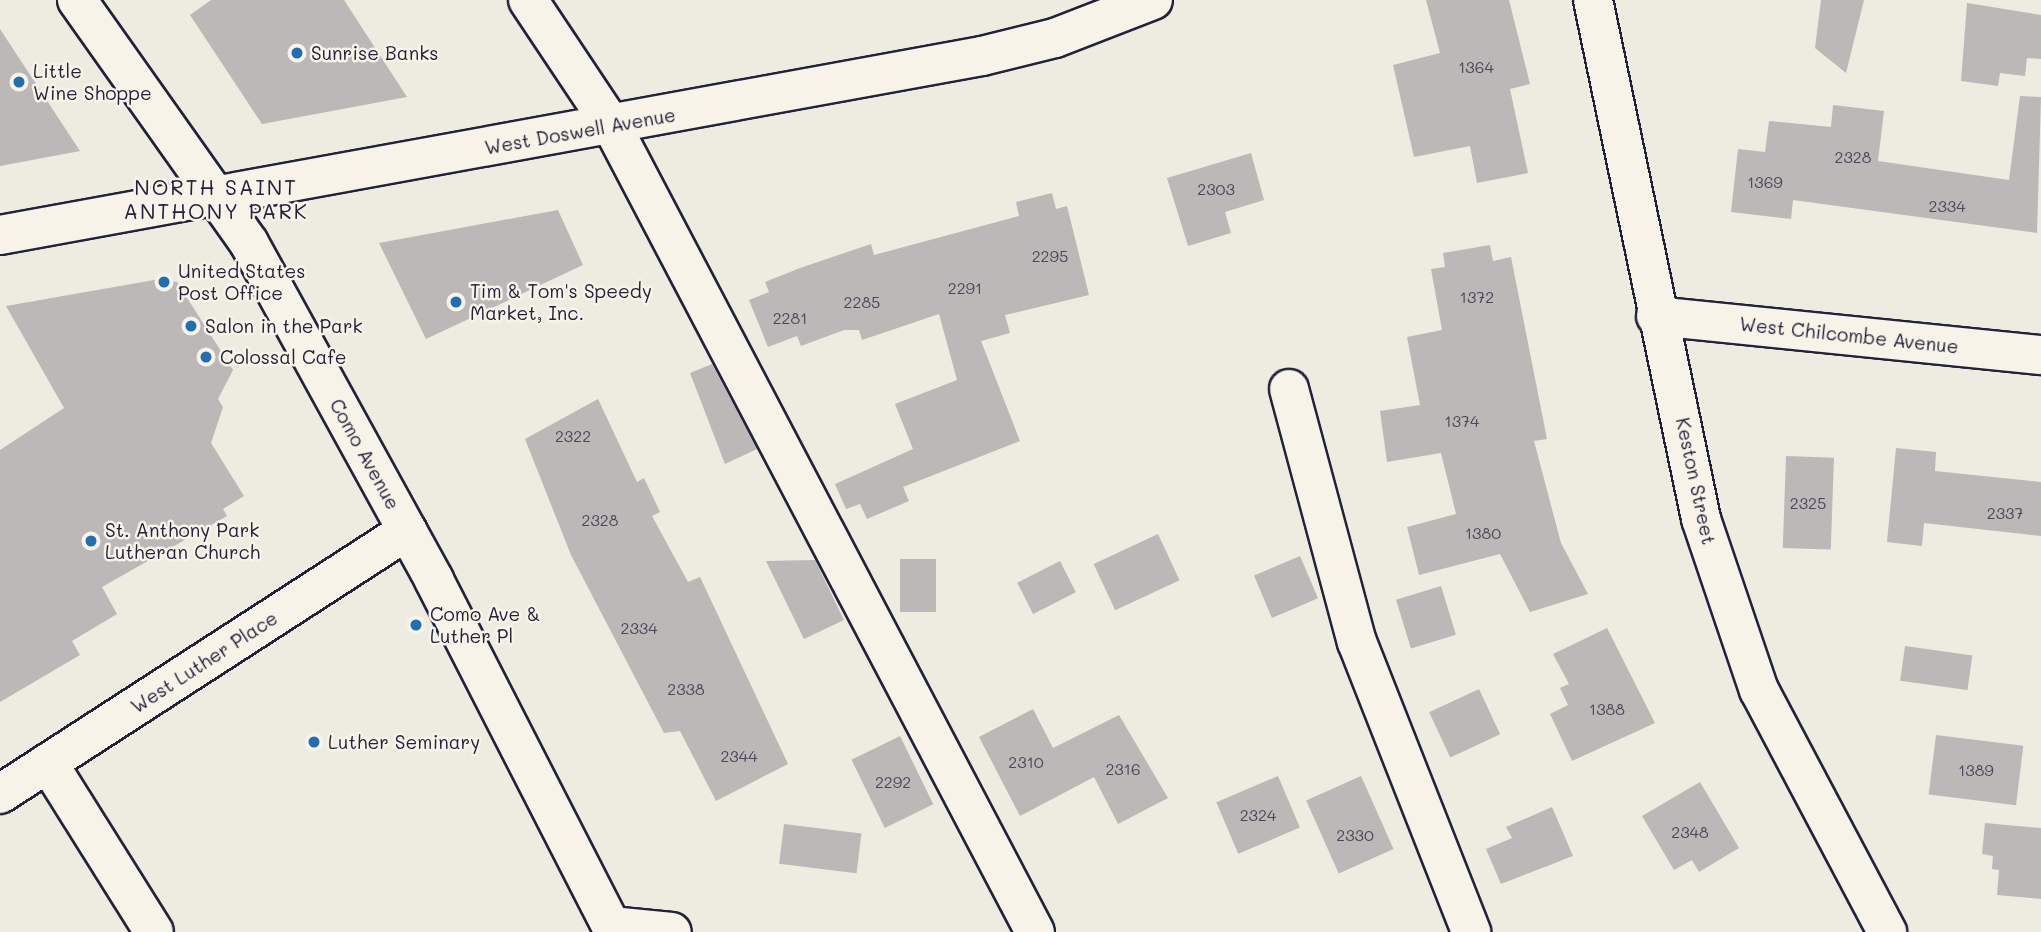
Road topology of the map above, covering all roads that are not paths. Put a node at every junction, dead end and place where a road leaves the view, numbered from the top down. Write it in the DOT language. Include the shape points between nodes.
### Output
graph roads {
  1 [pos="77,0"];
  2 [pos="528,0"];
  3 [pos="1153,0"];
  4 [pos="1593,0"];
  5 [pos="612,126"];
  6 [pos="216,199"];
  7 [pos="0,235"];
  8 [pos="1656,316"];
  9 [pos="2041,355"];
  10 [pos="1289,389"];
  11 [pos="407,531"];
  12 [pos="48,763"];
  13 [pos="0,794"];
  14 [pos="612,929"];
  15 [pos="155,932"];
  16 [pos="672,932"];
  17 [pos="1035,932"];
  18 [pos="1471,932"];
  19 [pos="1887,932"];
  1 -- 6 [label="street, Como Avenue"];
  2 -- 5 [label="street"];
  3 -- 5 [label="street, West Doswell Avenue" via="1055,38 982,56"];
  4 -- 8 [label="street, Keston Street"];
  5 -- 6 [label="street, West Doswell Avenue"];
  5 -- 17 [label="street"];
  6 -- 7 [label="street, West Doswell Avenue"];
  6 -- 11 [label="street, Como Avenue" via="249,243"];
  8 -- 9 [label="street, West Chilcombe Avenue"];
  8 -- 19 [label="street, Keston Street" via="1701,519 1743,650"];
  10 -- 18 [label="street" via="1357,642"];
  11 -- 12 [label="street, West Luther Place"];
  11 -- 14 [label="street, Como Avenue"];
  12 -- 13 [label="street, West Luther Place"];
  12 -- 15 [label="street"];
  14 -- 16 [label="street"];
}
